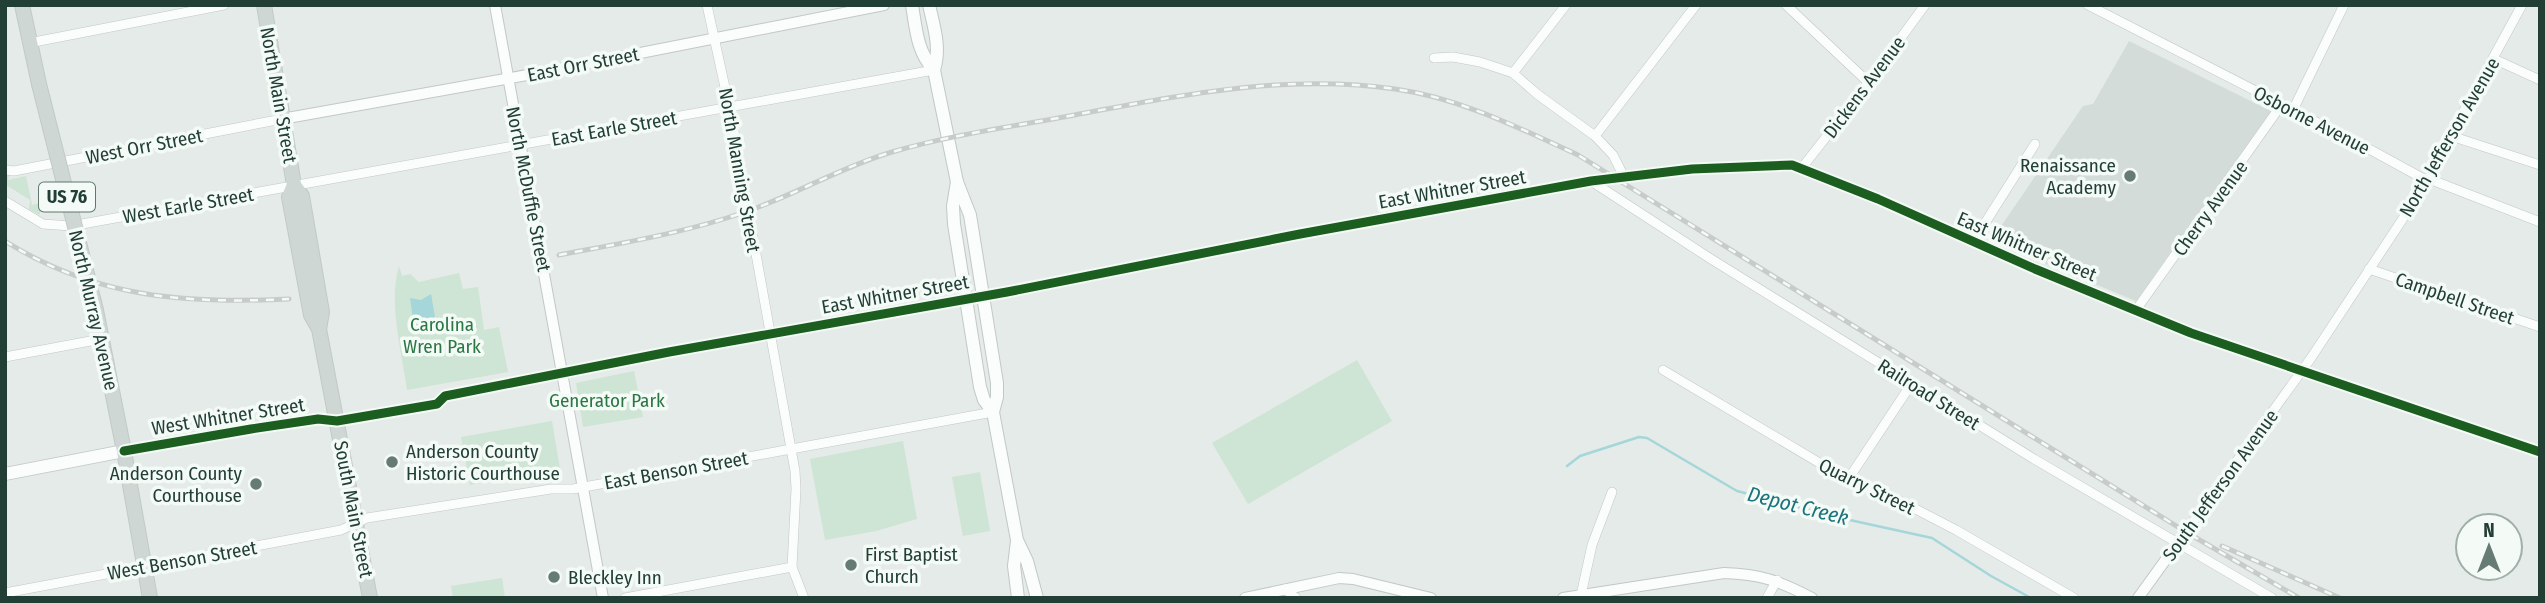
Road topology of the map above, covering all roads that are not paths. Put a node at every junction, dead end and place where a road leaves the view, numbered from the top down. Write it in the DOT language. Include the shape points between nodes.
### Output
graph roads {
  1 [pos="22,5"];
  2 [pos="224,5"];
  3 [pos="264,5"];
  4 [pos="495,5"];
  5 [pos="707,5"];
  6 [pos="884,5"];
  7 [pos="912,5"];
  8 [pos="929,5"];
  9 [pos="1566,5"];
  10 [pos="1696,5"];
  11 [pos="1786,5"];
  12 [pos="1925,5"];
  13 [pos="2088,5"];
  14 [pos="2344,5"];
  15 [pos="2522,5"];
  16 [pos="714,38"];
  17 [pos="29,43"];
  18 [pos="1434,58"];
  19 [pos="2494,59"];
  20 [pos="934,70"];
  21 [pos="1513,74"];
  22 [pos="508,79"];
  23 [pos="2540,80"];
  24 [pos="1869,83"];
  25 [pos="2282,104"];
  26 [pos="729,107"];
  27 [pos="2293,110"];
  28 [pos="282,119"];
  29 [pos="1595,136"];
  30 [pos="2451,136"];
  31 [pos="521,144"];
  32 [pos="2035,144"];
  33 [pos="2540,164"];
  34 [pos="1801,169"];
  35 [pos="5,170"];
  36 [pos="1625,177"];
  37 [pos="2429,179"];
  38 [pos="1591,181"];
  39 [pos="957,182"];
  40 [pos="294,185"];
  41 [pos="5,201"];
  42 [pos="2540,222"];
  43 [pos="1973,242"];
  44 [pos="2370,269"];
  45 [pos="984,296"];
  46 [pos="966,299"];
  47 [pos="2136,310"];
  48 [pos="2540,327"];
  49 [pos="771,335"];
  50 [pos="102,339"];
  51 [pos="5,357"];
  52 [pos="1663,370"];
  53 [pos="2301,372"];
  54 [pos="563,373"];
  55 [pos="1912,383"];
  56 [pos="993,412"];
  57 [pos="337,421"];
  58 [pos="791,449"];
  59 [pos="124,452"];
  60 [pos="2540,452"];
  61 [pos="5,474"];
  62 [pos="1849,478"];
  63 [pos="584,487"];
  64 [pos="1612,492"];
  65 [pos="357,522"];
  66 [pos="1017,540"];
  67 [pos="2177,544"];
  68 [pos="144,566"];
  69 [pos="792,568"];
  70 [pos="1777,580"];
  71 [pos="1284,589"];
  72 [pos="5,593"];
  73 [pos="1581,595"];
  74 [pos="1602,595"];
  75 [pos="150,598"];
  76 [pos="370,598"];
  77 [pos="603,598"];
  78 [pos="625,598"];
  79 [pos="804,598"];
  80 [pos="1018,598"];
  81 [pos="1037,598"];
  82 [pos="1245,598"];
  83 [pos="1296,598"];
  84 [pos="1432,598"];
  85 [pos="1563,598"];
  86 [pos="1767,598"];
  87 [pos="1812,598"];
  88 [pos="2074,598"];
  89 [pos="2138,598"];
  90 [pos="2272,598"];
  1 -- 17 [label="main road, North Murray Avenue / US 76"];
  2 -- 17 [label="street"];
  3 -- 28 [label="main road, North Main Street"];
  4 -- 22 [label="street, North McDuffie Street"];
  5 -- 16 [label="street, North Manning Street"];
  6 -- 16 [label="street, East Orr Street"];
  7 -- 20 [label="main road" via="920,51"];
  8 -- 20 [label="main road" via="938,57"];
  9 -- 21 [label="street"];
  10 -- 29 [label="street"];
  11 -- 24 [label="street"];
  12 -- 24 [label="street, Dickens Avenue"];
  13 -- 25 [label="street, Osborne Avenue"];
  14 -- 27 [label="street"];
  15 -- 19 [label="street, North Jefferson Avenue"];
  16 -- 22 [label="street, East Orr Street"];
  16 -- 26 [label="street, North Manning Street"];
  17 -- 50 [label="main road, North Murray Avenue / US 76, bridge"];
  18 -- 21 [label="street" via="1480,62"];
  19 -- 23 [label="street"];
  19 -- 30 [label="street, North Jefferson Avenue"];
  20 -- 26 [label="street, East Earle Street"];
  20 -- 39 [label="main road"];
  21 -- 29 [label="street"];
  22 -- 28 [label="street, East Orr Street"];
  22 -- 31 [label="street, North McDuffie Street"];
  24 -- 34 [label="street, Dickens Avenue"];
  25 -- 27 [label="street, Osborne Avenue"];
  25 -- 47 [label="street, Cherry Avenue"];
  26 -- 31 [label="street, East Earle Street"];
  26 -- 49 [label="street, North Manning Street"];
  27 -- 37 [label="street, Osborne Avenue"];
  28 -- 35 [label="street, West Orr Street"];
  28 -- 40 [label="main road, North Main Street"];
  29 -- 36 [label="street"];
  30 -- 33 [label="street"];
  30 -- 37 [label="street, North Jefferson Avenue"];
  31 -- 40 [label="street, East Earle Street"];
  31 -- 54 [label="street, North McDuffie Street"];
  32 -- 43 [label="street"];
  34 -- 36 [label="street, East Whitner Street" via="1792,165 1692,169"];
  34 -- 43 [label="street, East Whitner Street"];
  36 -- 38 [label="street, East Whitner Street"];
  37 -- 42 [label="street, Osborne Avenue"];
  37 -- 44 [label="street, North Jefferson Avenue"];
  38 -- 45 [label="street, East Whitner Street"];
  38 -- 55 [label="street, Railroad Street"];
  39 -- 45 [label="main road" via="970,215"];
  39 -- 46 [label="main road" via="954,223"];
  40 -- 41 [label="street, West Earle Street" via="71,226 43,224"];
  40 -- 57 [label="main road, North Main Street" via="289,197"];
  43 -- 47 [label="street, East Whitner Street"];
  44 -- 48 [label="street, Campbell Street"];
  44 -- 53 [label="street, North Jefferson Avenue"];
  45 -- 46 [label="street, East Whitner Street"];
  45 -- 56 [label="main road" via="997,383"];
  46 -- 49 [label="street, East Whitner Street"];
  46 -- 56 [label="main road" via="980,387"];
  47 -- 53 [label="street, East Whitner Street"];
  49 -- 54 [label="street, East Whitner Street"];
  49 -- 58 [label="street, North Manning Street"];
  50 -- 51 [label="street"];
  50 -- 59 [label="main road, North Murray Avenue / US 76"];
  52 -- 62 [label="street, Quarry Street"];
  53 -- 60 [label="street, East Whitner Street"];
  53 -- 67 [label="street, South Jefferson Avenue"];
  54 -- 57 [label="street, East Whitner Street" via="445,396 437,404"];
  54 -- 63 [label="street, North McDuffie Street"];
  55 -- 62 [label="street"];
  55 -- 67 [label="street, Railroad Street"];
  56 -- 58 [label="street, East Benson Street"];
  56 -- 66 [label="main road"];
  57 -- 59 [label="street, West Whitner Street" via="318,419"];
  57 -- 65 [label="main road, South Main Street"];
  58 -- 63 [label="street, East Benson Street"];
  58 -- 69 [label="street, North Manning Street" via="796,489"];
  59 -- 61 [label="main road, West Whitner Street"];
  59 -- 68 [label="main road, US 76"];
  62 -- 88 [label="street, Quarry Street" via="1955,530"];
  63 -- 65 [label="street, East Benson Street"];
  63 -- 77 [label="street, North McDuffie Street"];
  64 -- 73 [label="street" via="1592,545"];
  65 -- 68 [label="street, West Benson Street" via="335,531"];
  65 -- 76 [label="main road, South Main Street"];
  66 -- 80 [label="main road"];
  66 -- 81 [label="main road"];
  67 -- 89 [label="street, South Jefferson Avenue"];
  67 -- 90 [label="street, Railroad Street"];
  68 -- 72 [label="street, West Benson Street"];
  68 -- 75 [label="main road, US 76"];
  69 -- 78 [label="street"];
  69 -- 79 [label="street"];
  70 -- 74 [label="street" via="1724,573"];
  70 -- 86 [label="street"];
  70 -- 87 [label="street"];
  71 -- 82 [label="street"];
  71 -- 83 [label="street"];
  71 -- 84 [label="street" via="1346,579"];
  73 -- 74 [label="street"];
  73 -- 85 [label="street"];
}
